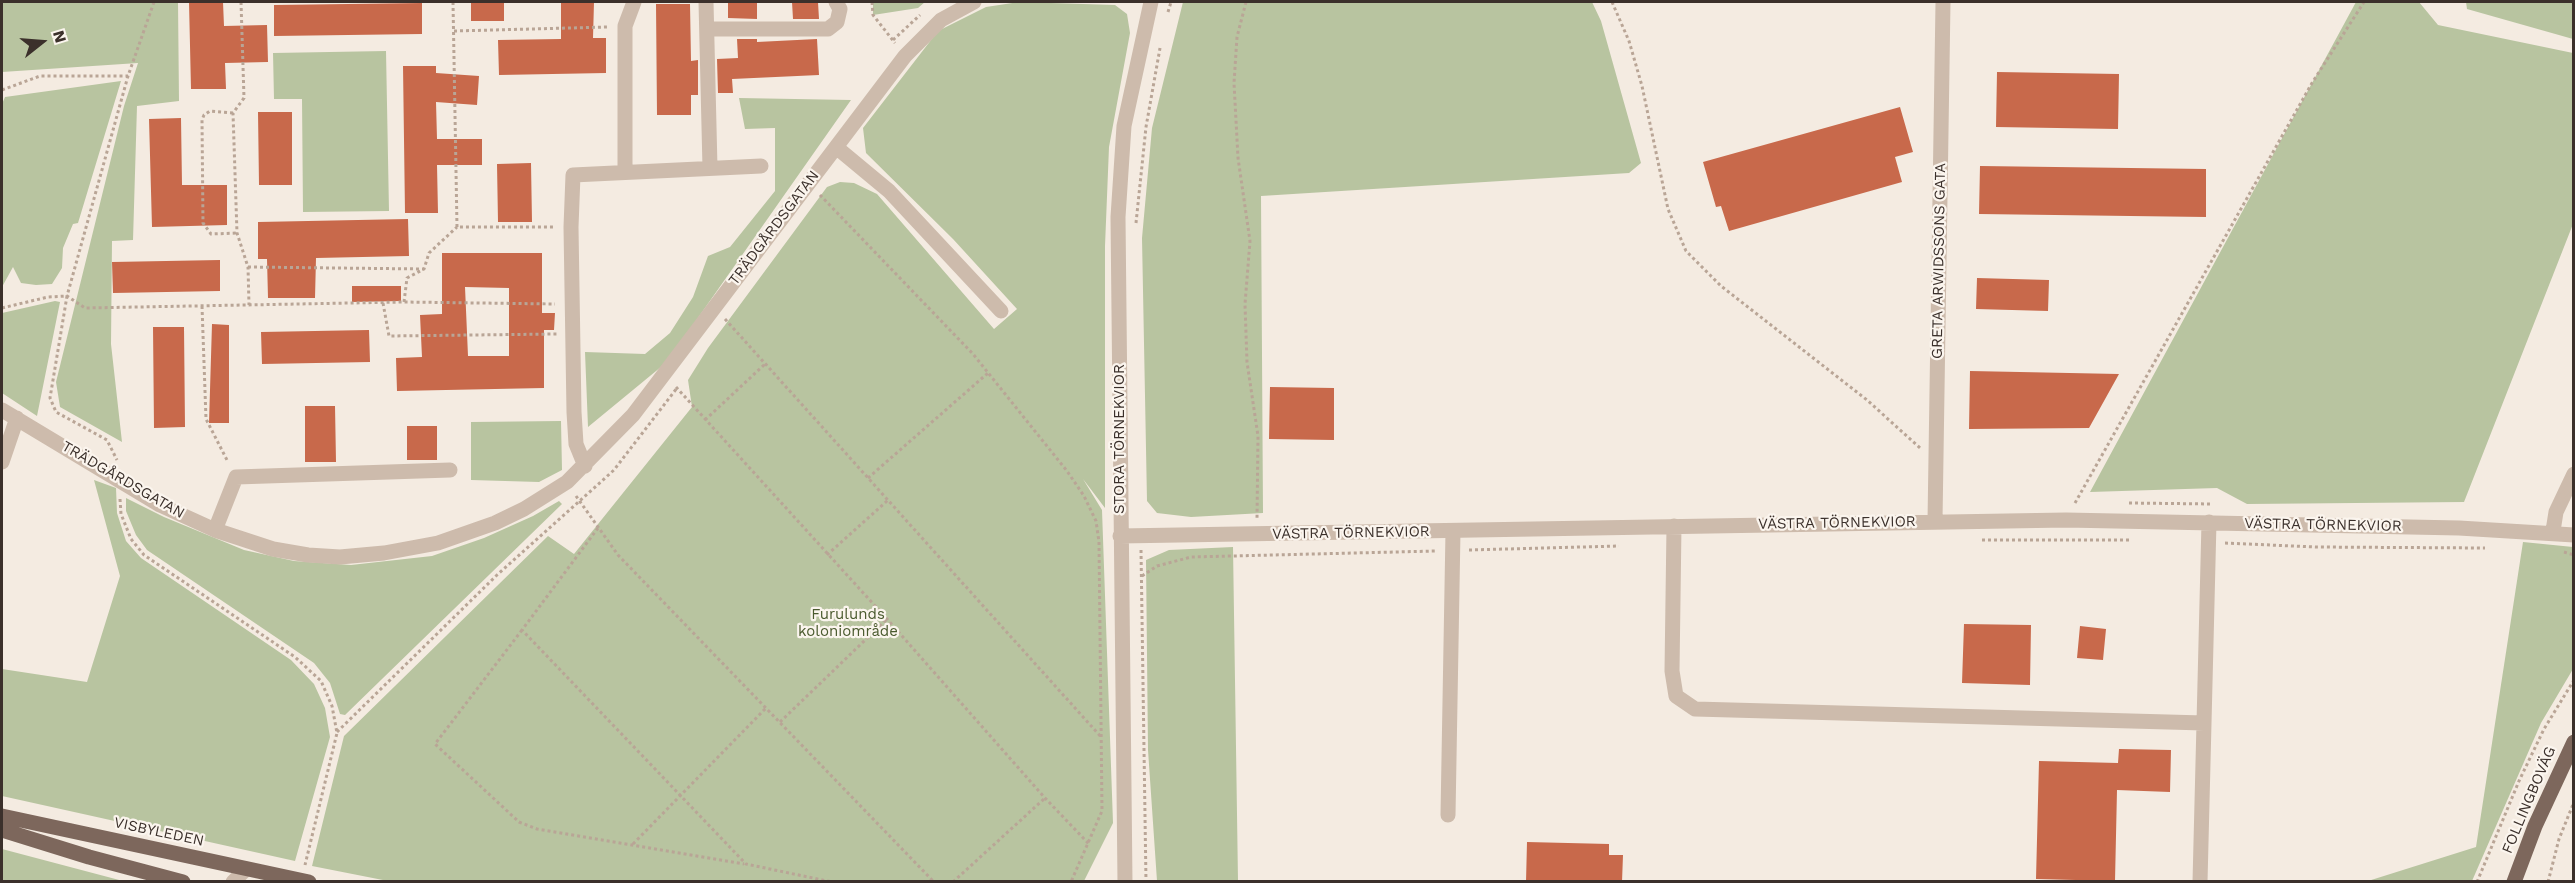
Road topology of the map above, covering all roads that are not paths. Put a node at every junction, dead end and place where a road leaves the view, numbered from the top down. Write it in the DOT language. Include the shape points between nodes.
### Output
graph roads {
  1 [pos="634,2"];
  2 [pos="706,2"];
  3 [pos="836,2"];
  4 [pos="974,2"];
  5 [pos="1151,2"];
  6 [pos="1943,2"];
  7 [pos="707,29"];
  8 [pos="836,147"];
  9 [pos="761,166"];
  10 [pos="710,168"];
  11 [pos="625,172"];
  12 [pos="1001,311"];
  13 [pos="2,410"];
  14 [pos="17,418"];
  15 [pos="2,462"];
  16 [pos="585,466"];
  17 [pos="450,470"];
  18 [pos="2574,474"];
  19 [pos="1935,521"];
  20 [pos="2209,522"];
  21 [pos="1674,526"];
  22 [pos="215,531"];
  23 [pos="1453,531"];
  24 [pos="2553,531"];
  25 [pos="2574,535"];
  26 [pos="1120,536"];
  27 [pos="2204,723"];
  28 [pos="2574,741"];
  29 [pos="1448,815"];
  30 [pos="2,816"];
  31 [pos="2,830"];
  32 [pos="246,868"];
  33 [pos="306,876"];
  34 [pos="2517,878"];
  35 [pos="1125,881"];
  36 [pos="183,882"];
  37 [pos="233,882"];
  38 [pos="2200,882"];
  1 -- 11 [label="street" via="625,26"];
  2 -- 7 [label="street"];
  3 -- 7 [label="street" via="840,9 837,22 828,29"];
  4 -- 8 [label="street, TRÄDGÅRDSGATAN" via="941,20 905,56"];
  5 -- 26 [label="street, STORA TÖRNEKVIOR" via="1124,126 1118,217"];
  6 -- 19 [label="street, GRETA ARWIDSSONS GATA"];
  7 -- 10 [label="street"];
  8 -- 12 [label="street" via="889,191"];
  8 -- 16 [label="street, TRÄDGÅRDSGATAN" via="633,415"];
  9 -- 10 [label="street"];
  10 -- 11 [label="street"];
  11 -- 16 [label="street" via="573,176 576,444"];
  13 -- 14 [label="street, TRÄDGÅRDSGATAN"];
  14 -- 15 [label="street"];
  14 -- 22 [label="street, TRÄDGÅRDSGATAN" via="116,480"];
  16 -- 22 [label="street, TRÄDGÅRDSGATAN" via="524,509 477,530 438,543 384,553 308,555"];
  17 -- 22 [label="street" via="236,477"];
  18 -- 24 [label="street" via="2556,512"];
  19 -- 20 [label="street, VÄSTRA TÖRNEKVIOR"];
  19 -- 21 [label="street, VÄSTRA TÖRNEKVIOR"];
  20 -- 24 [label="street, VÄSTRA TÖRNEKVIOR"];
  20 -- 27 [label="street"];
  21 -- 23 [label="street, VÄSTRA TÖRNEKVIOR"];
  21 -- 27 [label="street" via="1672,671 1676,696 1695,709"];
  23 -- 26 [label="street, VÄSTRA TÖRNEKVIOR"];
  23 -- 29 [label="street"];
  24 -- 25 [label="street, VÄSTRA TÖRNEKVIOR"];
  26 -- 35 [label="street, STORA TÖRNEKVIOR"];
  27 -- 38 [label="street"];
  28 -- 34 [label="main road, FOLLINGBOVÄG" via="2535,826"];
  30 -- 32 [label="main road, VISBYLEDEN"];
  31 -- 36 [label="main road"];
  32 -- 33 [label="main road, VISBYLEDEN"];
  32 -- 37 [label="street"];
}
